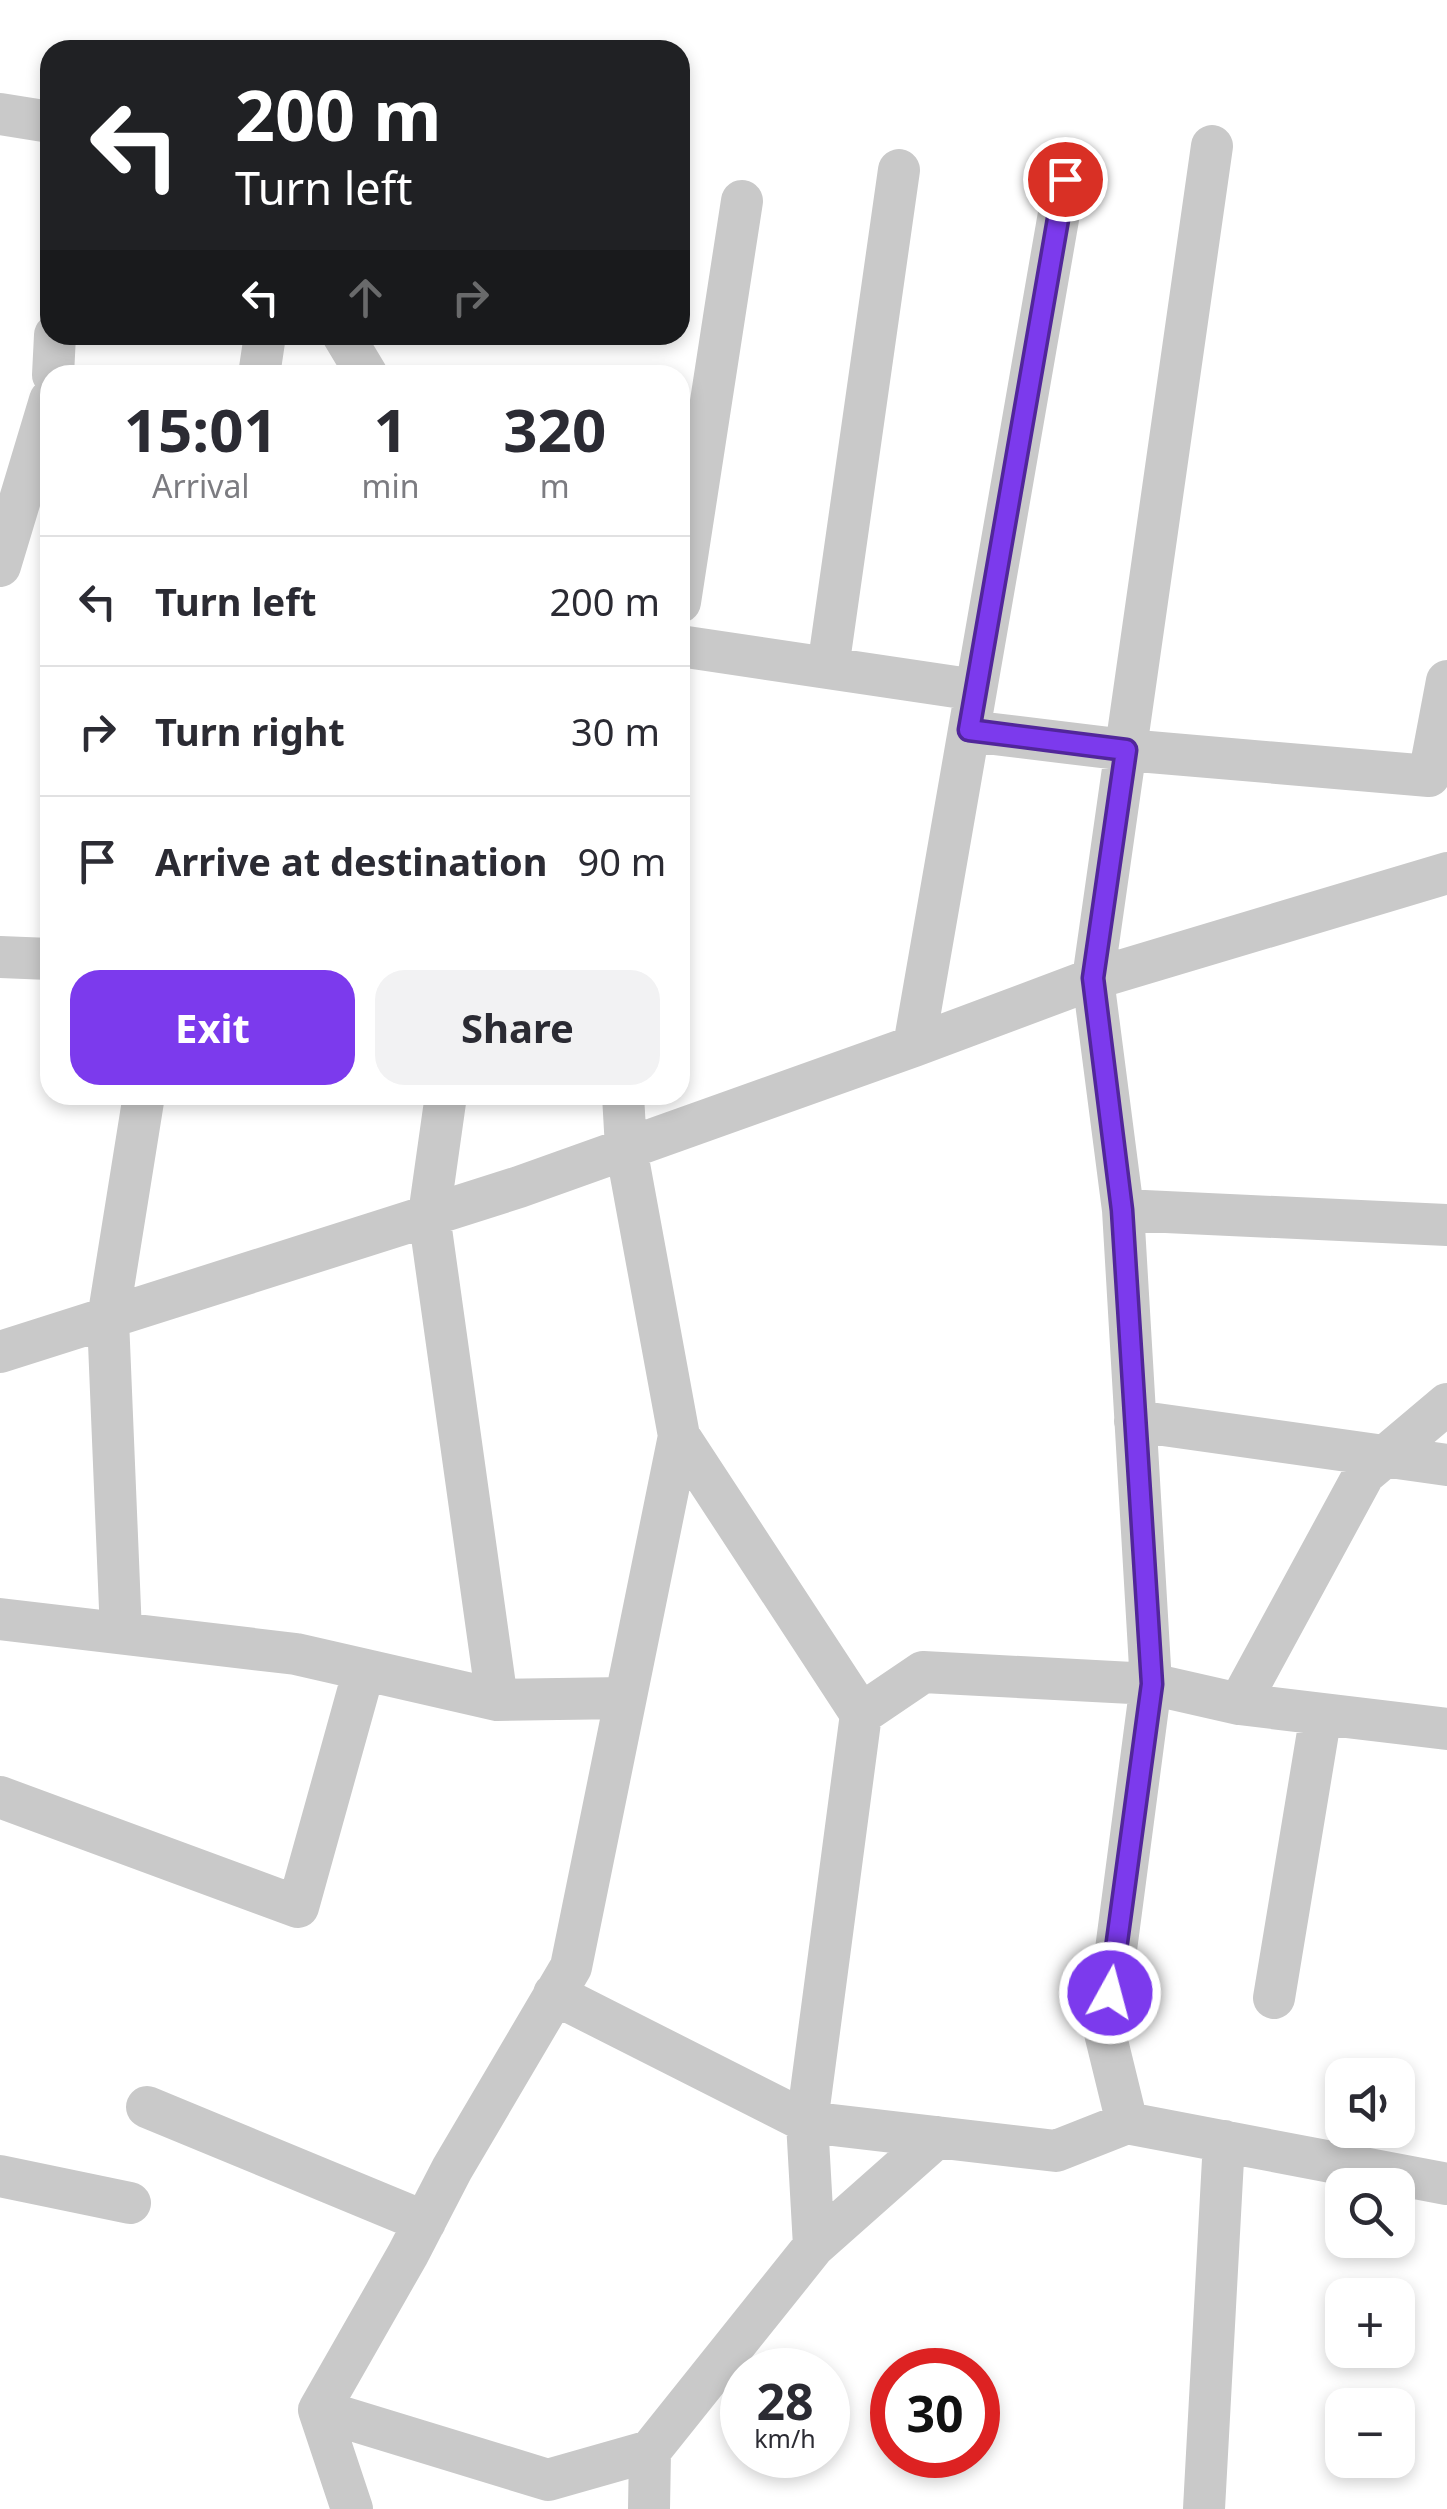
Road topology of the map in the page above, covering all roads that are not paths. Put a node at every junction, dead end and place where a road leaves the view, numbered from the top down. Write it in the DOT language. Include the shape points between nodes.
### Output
graph roads {
  1 [pos="0,114"];
  2 [pos="40,120"];
  3 [pos="1212,146"];
  4 [pos="899,170"];
  5 [pos="1065,179"];
  6 [pos="742,200"];
  7 [pos="40,433"];
  8 [pos="690,537"];
  9 [pos="0,566"];
  10 [pos="690,647"];
  11 [pos="828,668"];
  12 [pos="1447,680"];
  13 [pos="972,710"];
  14 [pos="1126,750"];
  15 [pos="1447,872"];
  16 [pos="0,957"];
  17 [pos="40,959"];
  18 [pos="1093,978"];
  19 [pos="914,1046"];
  20 [pos="142,1105"];
  21 [pos="445,1105"];
  22 [pos="623,1105"];
  23 [pos="626,1148"];
  24 [pos="1122,1210"];
  25 [pos="429,1215"];
  26 [pos="1447,1225"];
  27 [pos="108,1319"];
  28 [pos="0,1352"];
  29 [pos="1447,1404"];
  30 [pos="1135,1421"];
  31 [pos="678,1436"];
  32 [pos="1385,1456"];
  33 [pos="1447,1466"];
  34 [pos="0,1619"];
  35 [pos="121,1633"];
  36 [pos="364,1670"];
  37 [pos="1152,1684"];
  38 [pos="626,1698"];
  39 [pos="497,1700"];
  40 [pos="1239,1704"];
  41 [pos="862,1714"];
  42 [pos="1321,1714"];
  43 [pos="1447,1729"];
  44 [pos="0,1797"];
  45 [pos="554,1994"];
  46 [pos="1274,1998"];
  47 [pos="146,2106"];
  48 [pos="807,2122"];
  49 [pos="1127,2124"];
  50 [pos="937,2137"];
  51 [pos="1224,2141"];
  52 [pos="0,2176"];
  53 [pos="1447,2184"];
  54 [pos="130,2203"];
  55 [pos="425,2222"];
  56 [pos="814,2246"];
  57 [pos="319,2410"];
  58 [pos="650,2450"];
  59 [pos="352,2509"];
  60 [pos="649,2509"];
  61 [pos="1204,2509"];
  1 -- 2 [label="street"];
  3 -- 14 [label="street"];
  4 -- 11 [label="street"];
  5 -- 13 [label="street"];
  6 -- 8 [label="street"];
  7 -- 9 [label="street"];
  10 -- 11 [label="street"];
  11 -- 13 [label="street"];
  12 -- 14 [label="street" via="1428,776"];
  13 -- 14 [label="street"];
  13 -- 19 [label="street"];
  14 -- 18 [label="street"];
  15 -- 18 [label="street"];
  16 -- 17 [label="street"];
  18 -- 19 [label="street"];
  18 -- 24 [label="street"];
  19 -- 23 [label="street"];
  20 -- 27 [label="street"];
  21 -- 25 [label="street"];
  22 -- 23 [label="street"];
  23 -- 25 [label="street"];
  23 -- 31 [label="street"];
  24 -- 26 [label="street"];
  24 -- 30 [label="street"];
  25 -- 27 [label="street"];
  25 -- 39 [label="street"];
  27 -- 28 [label="street"];
  27 -- 35 [label="street"];
  29 -- 32 [label="street"];
  30 -- 32 [label="street"];
  30 -- 37 [label="street"];
  31 -- 38 [label="street"];
  31 -- 41 [label="street"];
  32 -- 33 [label="street"];
  32 -- 40 [label="street" via="1364,1474"];
  34 -- 35 [label="street"];
  35 -- 36 [label="street" via="296,1654"];
  36 -- 39 [label="street"];
  36 -- 44 [label="street" via="298,1906"];
  37 -- 40 [label="street"];
  37 -- 41 [label="street" via="923,1672"];
  37 -- 49 [label="street" via="1105,2032"];
  38 -- 39 [label="street"];
  38 -- 45 [label="street" via="571,1967"];
  40 -- 42 [label="street"];
  41 -- 48 [label="street"];
  42 -- 43 [label="street"];
  42 -- 46 [label="street"];
  45 -- 48 [label="street"];
  45 -- 55 [label="street"];
  47 -- 55 [label="street"];
  48 -- 50 [label="street"];
  48 -- 56 [label="street"];
  49 -- 50 [label="street" via="1056,2151"];
  49 -- 51 [label="street"];
  50 -- 56 [label="street"];
  51 -- 53 [label="street"];
  51 -- 61 [label="street"];
  52 -- 54 [label="street"];
  55 -- 57 [label="street"];
  56 -- 58 [label="street"];
  57 -- 58 [label="street" via="548,2480"];
  57 -- 59 [label="street"];
  58 -- 60 [label="street"];
}
